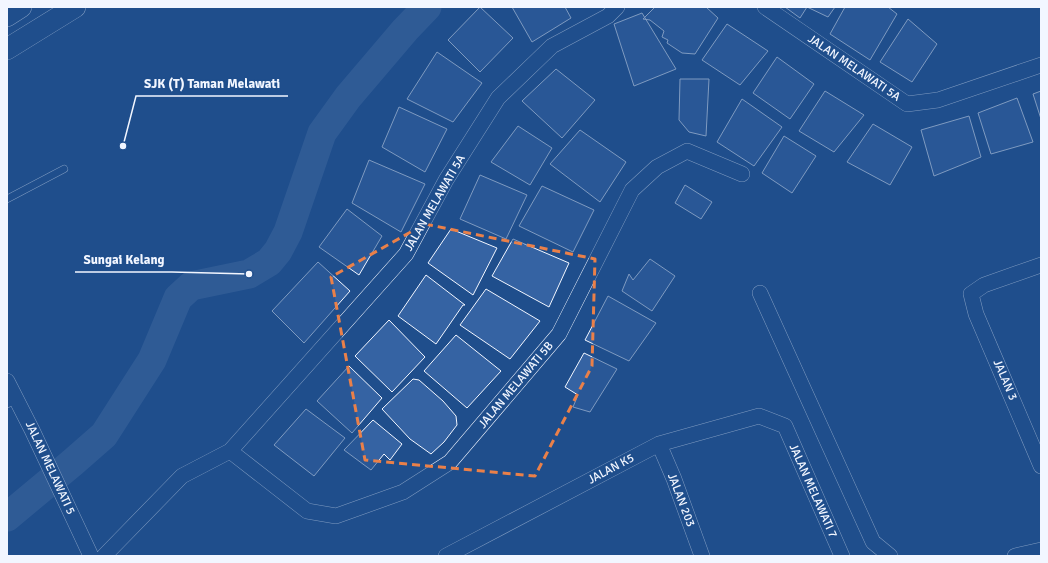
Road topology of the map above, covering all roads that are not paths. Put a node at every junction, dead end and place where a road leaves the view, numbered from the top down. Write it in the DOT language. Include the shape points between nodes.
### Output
graph roads {
  1 [pos="21,7"];
  2 [pos="75,7"];
  3 [pos="617,7"];
  4 [pos="765,7"];
  5 [pos="7,16"];
  6 [pos="7,49"];
  7 [pos="1041,65"];
  8 [pos="64,169"];
  9 [pos="742,174"];
  10 [pos="7,199"];
  11 [pos="1041,265"];
  12 [pos="760,293"];
  13 [pos="7,381"];
  14 [pos="12,402"];
  15 [pos="785,426"];
  16 [pos="659,444"];
  17 [pos="230,451"];
  18 [pos="1041,466"];
  19 [pos="1041,550"];
  20 [pos="91,556"];
  21 [pos="104,556"];
  22 [pos="446,556"];
  23 [pos="702,556"];
  24 [pos="842,556"];
  25 [pos="890,556"];
  26 [pos="1015,556"];
  1 -- 5 [label="main road"];
  2 -- 6 [label="main road"];
  3 -- 17 [label="street, JALAN MELAWATI 5A" via="608,16 552,46 498,98 446,180 406,254"];
  4 -- 7 [label="street, JALAN MELAWATI 5A" via="907,104 938,100"];
  8 -- 10 [label="lane"];
  9 -- 17 [label="street, JALAN MELAWATI 5B" via="687,151 657,167 632,190 559,334 450,462 403,492 336,516 307,511"];
  11 -- 18 [label="street, JALAN 3" via="984,285 971,294 976,314"];
  12 -- 25 [label="street" via="872,542"];
  13 -- 14 [label="street, JALAN MELAWATI 5"];
  14 -- 20 [label="street, JALAN MELAWATI 5" via="32,430"];
  15 -- 16 [label="street, JALAN K5" via="759,416"];
  15 -- 24 [label="street, JALAN MELAWATI 7"];
  16 -- 22 [label="street, JALAN K5"];
  16 -- 23 [label="street, JALAN 203"];
  17 -- 21 [label="street" via="182,476"];
  19 -- 26 [label="street"];
}
